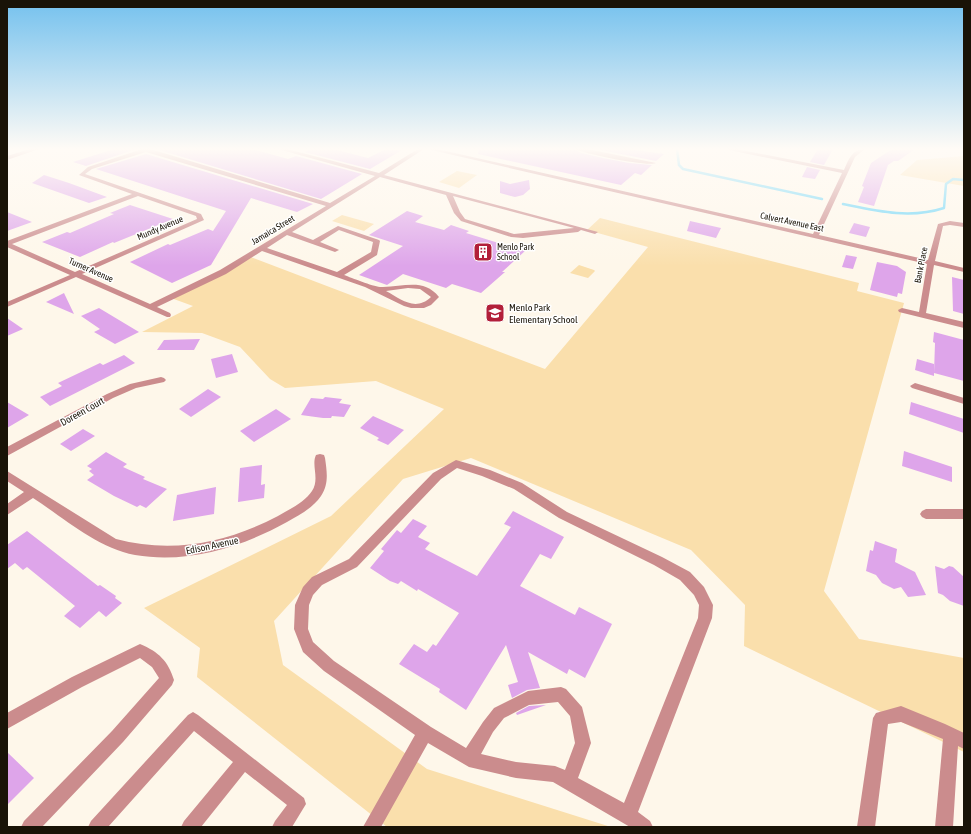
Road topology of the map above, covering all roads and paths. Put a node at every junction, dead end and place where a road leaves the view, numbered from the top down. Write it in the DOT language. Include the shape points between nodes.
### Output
graph roads {
  1 [pos="115,188"];
  2 [pos="274,188"];
  3 [pos="359,188"];
  4 [pos="425,188"];
  5 [pos="602,188"];
  6 [pos="838,188"];
  7 [pos="449,194"];
  8 [pos="136,195"];
  9 [pos="331,205"];
  10 [pos="964,225"];
  11 [pos="582,229"];
  12 [pos="595,232"];
  13 [pos="287,233"];
  14 [pos="815,236"];
  15 [pos="315,242"];
  16 [pos="7,244"];
  17 [pos="261,248"];
  18 [pos="335,250"];
  19 [pos="931,262"];
  20 [pos="964,270"];
  21 [pos="76,274"];
  22 [pos="338,275"];
  23 [pos="377,289"];
  24 [pos="7,305"];
  25 [pos="151,307"];
  26 [pos="902,310"];
  27 [pos="167,314"];
  28 [pos="922,315"];
  29 [pos="964,325"];
  30 [pos="161,380"];
  31 [pos="915,386"];
  32 [pos="964,400"];
  33 [pos="7,452"];
  34 [pos="320,458"];
  35 [pos="7,475"];
  36 [pos="32,492"];
  37 [pos="7,510"];
  38 [pos="926,514"];
  39 [pos="964,514"];
  40 [pos="7,721"];
  41 [pos="425,733"];
  42 [pos="957,737"];
  43 [pos="469,759"];
  44 [pos="244,761"];
  45 [pos="569,781"];
  46 [pos="628,815"];
  47 [pos="30,827"];
  48 [pos="97,827"];
  49 [pos="190,827"];
  50 [pos="281,827"];
  51 [pos="372,827"];
  52 [pos="644,827"];
  53 [pos="866,827"];
  54 [pos="944,827"];
  1 -- 8 [label="street, Mundy Avenue"];
  2 -- 9 [label="street"];
  3 -- 9 [label="street, Jamaica Street"];
  4 -- 7 [label="street"];
  5 -- 14 [label="street, Calvert Avenue East"];
  6 -- 14 [label="street"];
  7 -- 11 [label="street"];
  7 -- 11 [label="street" via="462,220 513,236"];
  8 -- 16 [label="street"];
  8 -- 21 [label="street, Mundy Avenue" via="199,215 201,220"];
  9 -- 13 [label="street, Jamaica Street"];
  10 -- 19 [label="street, Bank Place" via="940,225"];
  11 -- 12 [label="street"];
  13 -- 15 [label="street"];
  13 -- 17 [label="street, Jamaica Street"];
  14 -- 19 [label="street, Calvert Avenue East"];
  15 -- 18 [label="street"];
  15 -- 22 [label="street" via="338,228 377,241 374,253"];
  16 -- 21 [label="street, Turner Avenue"];
  17 -- 22 [label="street"];
  17 -- 25 [label="street, Jamaica Street" via="217,274"];
  19 -- 20 [label="street, Calvert Avenue East"];
  19 -- 28 [label="street, Bank Place"];
  21 -- 24 [label="street, Mundy Avenue"];
  21 -- 25 [label="street, Turner Avenue"];
  22 -- 23 [label="street"];
  23 -- 23 [label="street" via="396,300 416,307 431,302 435,297 432,292 412,285"];
  25 -- 27 [label="street, Turner Avenue"];
  26 -- 28 [label="street"];
  28 -- 29 [label="street"];
  30 -- 33 [label="street, Doreen Court" via="133,386 110,396"];
  31 -- 32 [label="street"];
  34 -- 36 [label="street, Edison Avenue" via="322,482 317,494 300,509 274,525 231,543 189,551 140,550 113,544"];
  35 -- 36 [label="street, Edison Avenue"];
  36 -- 37 [label="street"];
  38 -- 39 [label="street"];
  40 -- 47 [label="street" via="140,651 152,656 165,671 167,680 154,697"];
  41 -- 43 [label="street"];
  41 -- 46 [label="street" via="329,666 308,647 301,629 302,605 308,590 317,580 353,563 437,476 456,464 518,486 563,515 658,561 684,576 699,590 706,605 704,618"];
  41 -- 51 [label="street"];
  42 -- 53 [label="street" via="901,714 881,718"];
  42 -- 54 [label="street"];
  43 -- 45 [label="street" via="516,770 555,774"];
  43 -- 45 [label="street" via="488,726 499,713 528,698 560,694 577,712 583,743"];
  44 -- 48 [label="street" via="193,720"];
  44 -- 49 [label="street"];
  44 -- 50 [label="street" via="298,804"];
  45 -- 46 [label="street"];
  46 -- 52 [label="street"];
}
